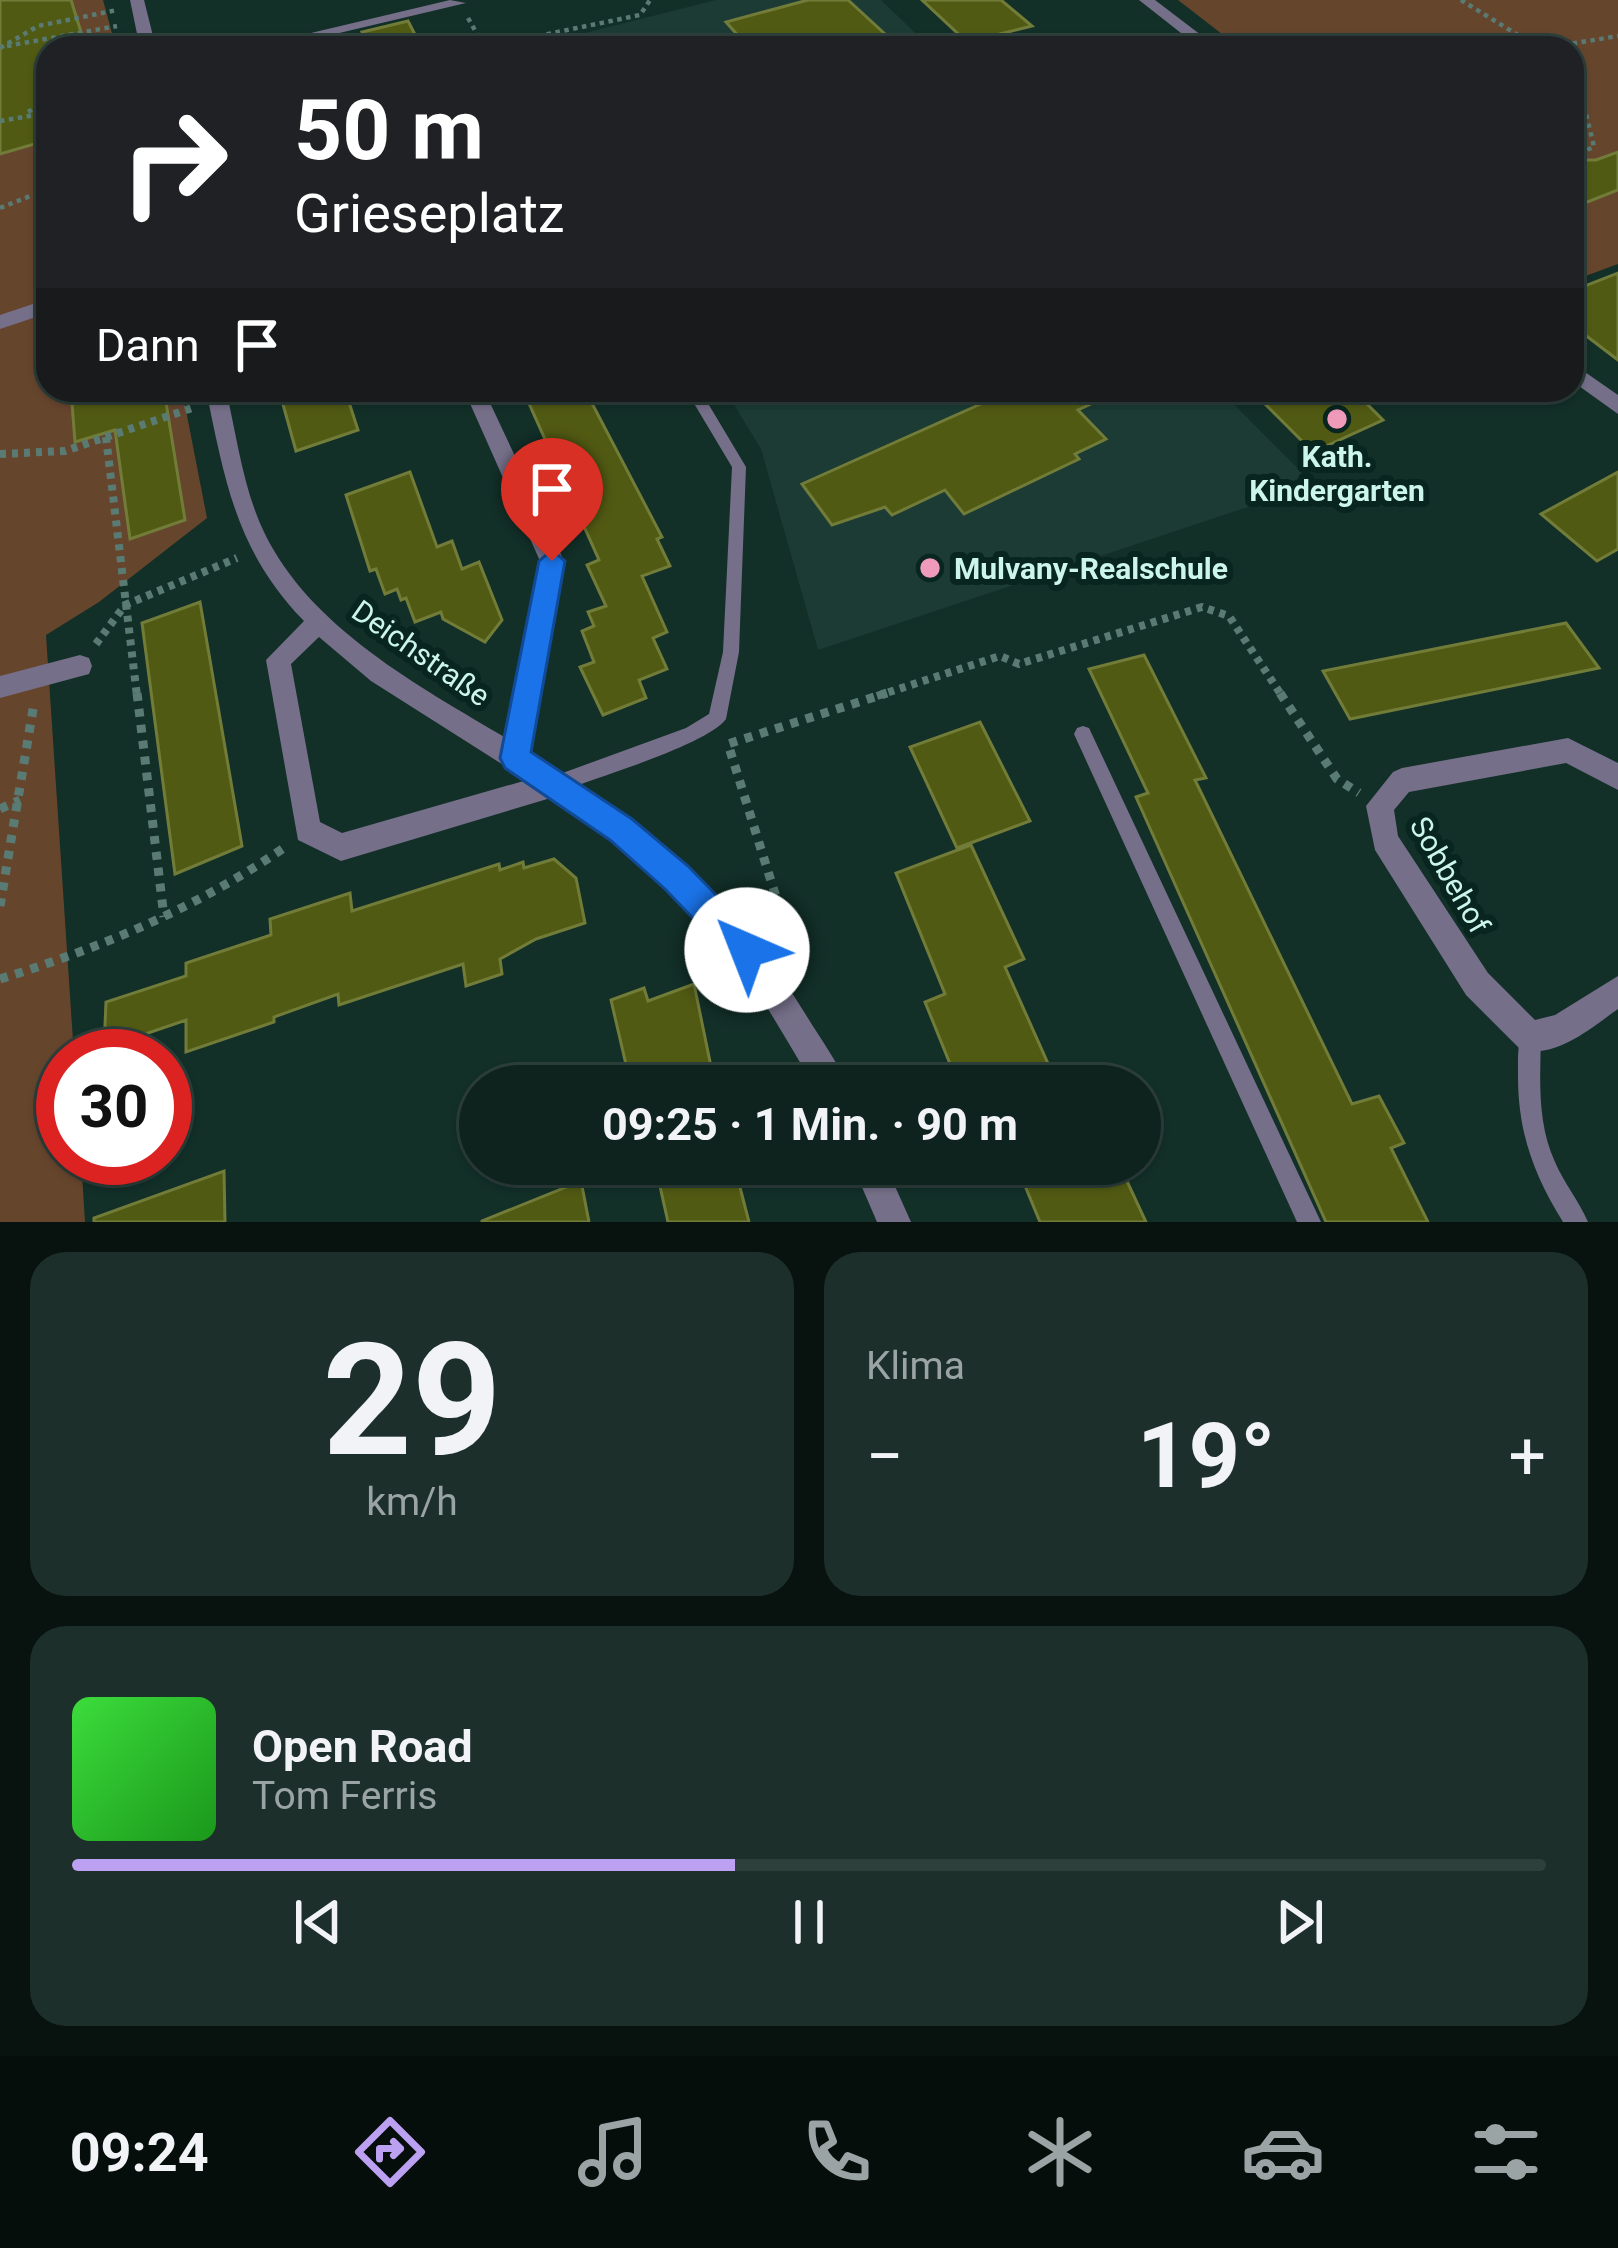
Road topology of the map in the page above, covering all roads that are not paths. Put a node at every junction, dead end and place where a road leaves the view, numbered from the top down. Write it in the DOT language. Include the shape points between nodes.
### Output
graph roads {
  1 [pos="1146,0"];
  2 [pos="458,2"];
  3 [pos="341,36"];
  4 [pos="1194,36"];
  5 [pos="36,310"];
  6 [pos="0,322"];
  7 [pos="1584,379"];
  8 [pos="219,402"];
  9 [pos="479,402"];
  10 [pos="700,402"];
  11 [pos="1618,406"];
  12 [pos="320,621"];
  13 [pos="80,666"];
  14 [pos="0,687"];
  15 [pos="1082,734"];
  16 [pos="515,758"];
  17 [pos="1618,777"];
  18 [pos="556,784"];
  19 [pos="1618,991"];
  20 [pos="1530,1037"];
  21 [pos="819,1065"];
  22 [pos="877,1185"];
  23 [pos="894,1222"];
  24 [pos="1309,1222"];
  25 [pos="1576,1222"];
  1 -- 4 [label="street"];
  2 -- 3 [label="street"];
  5 -- 6 [label="street"];
  7 -- 11 [label="street"];
  8 -- 12 [label="street, Deichstraße" via="243,508 261,548"];
  9 -- 16 [label="street" via="552,561"];
  10 -- 18 [label="lane" via="739,467 731,652 717,719"];
  12 -- 16 [label="street, Deichstraße"];
  12 -- 18 [label="street, Deichstraße" via="278,660 308,830 341,848"];
  13 -- 14 [label="street"];
  15 -- 24 [label="lane"];
  16 -- 18 [label="street, Deichstraße"];
  17 -- 20 [label="street, Sobbehof" via="1568,750 1402,781 1380,806 1385,840 1477,985"];
  18 -- 21 [label="street, Deichstraße" via="677,877 747,950"];
  19 -- 20 [label="street" via="1562,1030"];
  20 -- 25 [label="lane" via="1528,1116"];
  22 -- 23 [label="street"];
}
